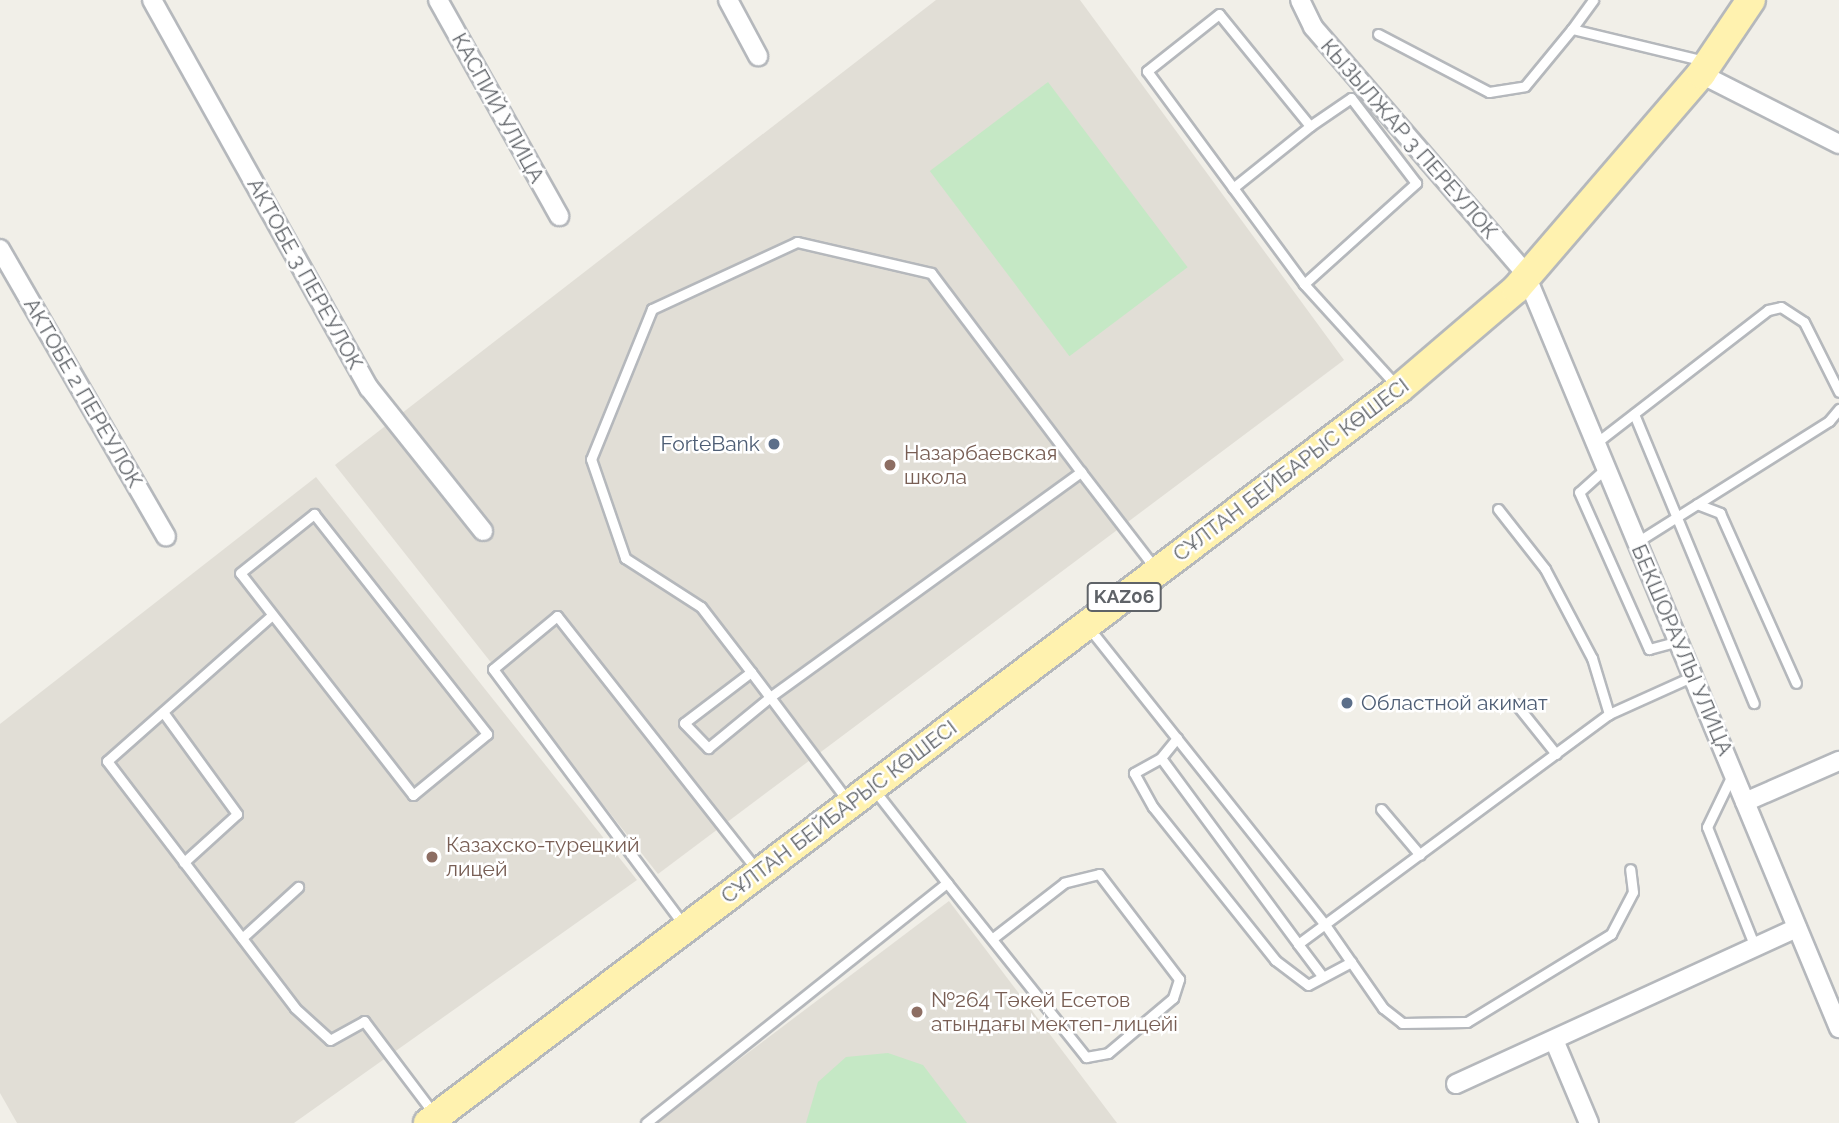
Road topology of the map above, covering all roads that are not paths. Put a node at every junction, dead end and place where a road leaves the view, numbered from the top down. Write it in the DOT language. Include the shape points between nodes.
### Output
graph roads {
  1 [pos="152,0"];
  2 [pos="438,0"];
  3 [pos="728,0"];
  4 [pos="1300,0"];
  5 [pos="1593,0"];
  6 [pos="1751,0"];
  7 [pos="1572,29"];
  8 [pos="1378,34"];
  9 [pos="758,56"];
  10 [pos="1705,68"];
  11 [pos="1310,126"];
  12 [pos="1839,144"];
  13 [pos="1233,188"];
  14 [pos="559,216"];
  15 [pos="0,249"];
  16 [pos="1525,273"];
  17 [pos="1304,285"];
  18 [pos="1399,389"];
  19 [pos="1839,392"];
  20 [pos="1839,409"];
  21 [pos="1634,414"];
  22 [pos="1596,443"];
  23 [pos="1606,468"];
  24 [pos="1080,472"];
  25 [pos="1698,505"];
  26 [pos="1498,509"];
  27 [pos="1678,517"];
  28 [pos="482,531"];
  29 [pos="166,536"];
  30 [pos="1637,542"];
  31 [pos="1158,572"];
  32 [pos="271,616"];
  33 [pos="1086,624"];
  34 [pos="1678,641"];
  35 [pos="751,672"];
  36 [pos="1693,676"];
  37 [pos="1796,683"];
  38 [pos="770,697"];
  39 [pos="1754,703"];
  40 [pos="1516,704"];
  41 [pos="163,712"];
  42 [pos="1609,714"];
  43 [pos="1177,738"];
  44 [pos="1556,754"];
  45 [pos="1161,758"];
  46 [pos="1839,761"];
  47 [pos="1734,772"];
  48 [pos="862,796"];
  49 [pos="1745,802"];
  50 [pos="1381,809"];
  51 [pos="1420,856"];
  52 [pos="184,862"];
  53 [pos="1630,869"];
  54 [pos="759,873"];
  55 [pos="947,883"];
  56 [pos="298,887"];
  57 [pos="1326,926"];
  58 [pos="1797,928"];
  59 [pos="686,929"];
  60 [pos="242,938"];
  61 [pos="993,938"];
  62 [pos="1298,944"];
  63 [pos="1755,947"];
  64 [pos="1351,962"];
  65 [pos="1323,977"];
  66 [pos="1839,1028"];
  67 [pos="1554,1040"];
  68 [pos="1456,1084"];
  69 [pos="435,1121"];
  70 [pos="646,1123"];
  71 [pos="1589,1123"];
  1 -- 28 [label="street, АКТОБЕ 3 ПЕРЕУЛОК" via="369,388"];
  2 -- 14 [label="street, КАСПИЙ УЛИЦА"];
  3 -- 9 [label="street"];
  4 -- 16 [label="street, КЫЗЫЛЖАР 3 ПЕРЕУЛОК" via="1313,27"];
  5 -- 7 [label="lane"];
  6 -- 10 [label="main road, СҰЛТАН БЕЙБАРЫС КӨШЕСІ / KAZ06"];
  7 -- 8 [label="lane" via="1525,86 1489,92"];
  7 -- 10 [label="lane"];
  10 -- 12 [label="street"];
  10 -- 16 [label="main road, СҰЛТАН БЕЙБАРЫС КӨШЕСІ / KAZ06"];
  11 -- 13 [label="lane"];
  11 -- 13 [label="lane" via="1219,14 1147,71"];
  11 -- 17 [label="lane" via="1351,98 1416,183"];
  13 -- 17 [label="lane"];
  15 -- 29 [label="street, АКТОБЕ 2 ПЕРЕУЛОК"];
  16 -- 18 [label="main road, СҰЛТАН БЕЙБАРЫС КӨШЕСІ / KAZ06" via="1516,289"];
  16 -- 22 [label="street, БЕКШОРАУЛЫ УЛИЦА"];
  17 -- 18 [label="lane"];
  18 -- 31 [label="main road, СҰЛТАН БЕЙБАРЫС КӨШЕСІ / KAZ06"];
  19 -- 21 [label="lane" via="1804,322 1781,307 1768,310"];
  20 -- 25 [label="lane"];
  21 -- 22 [label="lane"];
  21 -- 27 [label="lane"];
  22 -- 23 [label="street, БЕКШОРАУЛЫ УЛИЦА"];
  23 -- 30 [label="street, БЕКШОРАУЛЫ УЛИЦА"];
  23 -- 34 [label="lane" via="1579,492 1648,649"];
  24 -- 31 [label="lane"];
  24 -- 35 [label="lane" via="931,273 797,242 652,309 591,459 625,558 701,607"];
  24 -- 38 [label="lane"];
  25 -- 27 [label="lane"];
  25 -- 37 [label="lane" via="1720,513"];
  26 -- 42 [label="lane" via="1545,569 1592,658"];
  27 -- 30 [label="lane"];
  27 -- 39 [label="lane"];
  30 -- 34 [label="street, БЕКШОРАУЛЫ УЛИЦА"];
  31 -- 33 [label="main road, СҰЛТАН БЕЙБАРЫС КӨШЕСІ / KAZ06"];
  32 -- 32 [label="lane" via="240,573 314,514 487,734 413,795"];
  32 -- 41 [label="lane"];
  33 -- 43 [label="lane"];
  33 -- 48 [label="main road, СҰЛТАН БЕЙБАРЫС КӨШЕСІ / KAZ06"];
  34 -- 36 [label="street, БЕКШОРАУЛЫ УЛИЦА"];
  35 -- 38 [label="lane"];
  35 -- 38 [label="lane" via="684,723 708,748"];
  36 -- 42 [label="lane"];
  36 -- 47 [label="street, БЕКШОРАУЛЫ УЛИЦА"];
  38 -- 48 [label="lane"];
  40 -- 44 [label="lane"];
  41 -- 52 [label="lane" via="237,814"];
  41 -- 52 [label="lane" via="107,761"];
  42 -- 44 [label="lane"];
  43 -- 45 [label="lane"];
  43 -- 57 [label="lane"];
  44 -- 51 [label="lane"];
  45 -- 62 [label="lane"];
  45 -- 65 [label="lane" via="1134,773 1153,807 1297,982"];
  46 -- 49 [label="street"];
  47 -- 49 [label="street, БЕКШОРАУЛЫ УЛИЦА"];
  47 -- 63 [label="lane" via="1707,827"];
  48 -- 54 [label="main road, СҰЛТАН БЕЙБАРЫС КӨШЕСІ / KAZ06"];
  48 -- 55 [label="lane"];
  49 -- 58 [label="street, БЕКШОРАУЛЫ УЛИЦА"];
  50 -- 51 [label="lane"];
  51 -- 57 [label="lane"];
  52 -- 60 [label="lane"];
  53 -- 64 [label="lane" via="1633,892 1611,934 1467,1022 1402,1023 1383,1008"];
  54 -- 59 [label="main road, СҰЛТАН БЕЙБАРЫС КӨШЕСІ / KAZ06"];
  54 -- 59 [label="lane" via="557,616 493,669"];
  55 -- 61 [label="lane"];
  55 -- 70 [label="lane"];
  56 -- 60 [label="lane"];
  57 -- 62 [label="lane"];
  57 -- 64 [label="lane"];
  58 -- 63 [label="street"];
  58 -- 66 [label="street, БЕКШОРАУЛЫ УЛИЦА"];
  59 -- 69 [label="main road, СҰЛТАН БЕЙБАРЫС КӨШЕСІ / KAZ06"];
  60 -- 69 [label="lane" via="295,1008 330,1040 364,1021"];
  61 -- 61 [label="lane" via="1064,883 1099,874 1179,979 1173,998 1108,1053 1086,1057"];
  62 -- 65 [label="lane"];
  63 -- 67 [label="street"];
  64 -- 65 [label="lane"];
  67 -- 68 [label="street"];
  67 -- 71 [label="street"];
}
